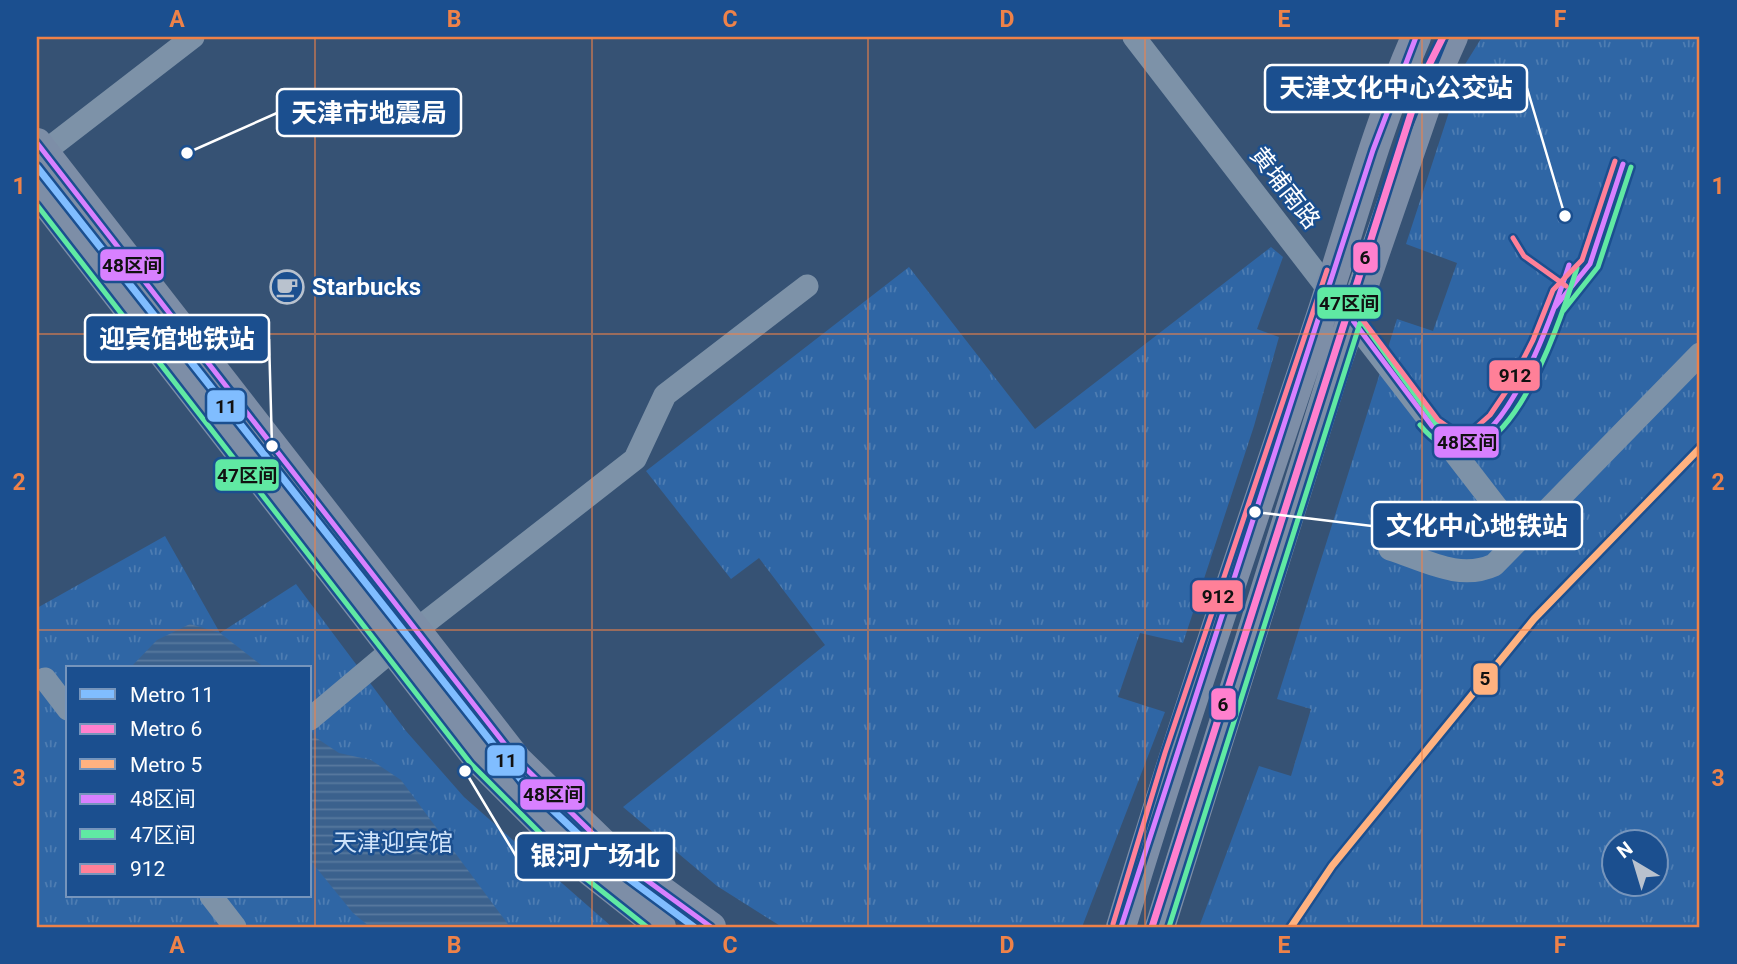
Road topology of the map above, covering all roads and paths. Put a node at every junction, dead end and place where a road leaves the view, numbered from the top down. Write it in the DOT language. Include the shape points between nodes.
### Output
graph roads {
  1 [pos="173,37"];
  2 [pos="193,37"];
  3 [pos="1134,37"];
  4 [pos="1150,37"];
  5 [pos="1416,37"];
  6 [pos="1453,37"];
  7 [pos="39,145"];
  8 [pos="37,191"];
  9 [pos="1332,282"];
  10 [pos="807,286"];
  11 [pos="1355,312"];
  12 [pos="1700,346"];
  13 [pos="1700,354"];
  14 [pos="1523,531"];
  15 [pos="1392,545"];
  16 [pos="416,630"];
  17 [pos="392,650"];
  18 [pos="45,679"];
  19 [pos="66,706"];
  20 [pos="319,712"];
  21 [pos="213,898"];
  22 [pos="235,927"];
  23 [pos="661,927"];
  24 [pos="711,927"];
  25 [pos="1121,927"];
  26 [pos="1160,927"];
  1 -- 7 [label="street"];
  2 -- 7 [label="street"];
  3 -- 9 [label="street, 黄埔南路"];
  4 -- 9 [label="street, 黄埔南路"];
  5 -- 9 [label="main road" via="1393,91"];
  6 -- 11 [label="main road" via="1427,98"];
  7 -- 16 [label="main road"];
  8 -- 17 [label="main road"];
  9 -- 11 [label="street, 黄埔南路"];
  9 -- 25 [label="main road" via="1173,756"];
  10 -- 16 [label="street" via="665,396 635,459"];
  11 -- 14 [label="street, 黄埔南路"];
  11 -- 26 [label="main road"];
  12 -- 14 [label="street"];
  13 -- 14 [label="street"];
  14 -- 15 [label="street" via="1494,565 1471,573"];
  16 -- 17 [label="street"];
  16 -- 24 [label="main road" via="517,760 551,796 623,863"];
  17 -- 20 [label="street"];
  17 -- 23 [label="main road" via="512,795 590,871"];
  18 -- 19 [label="street"];
  21 -- 22 [label="street"];
}
